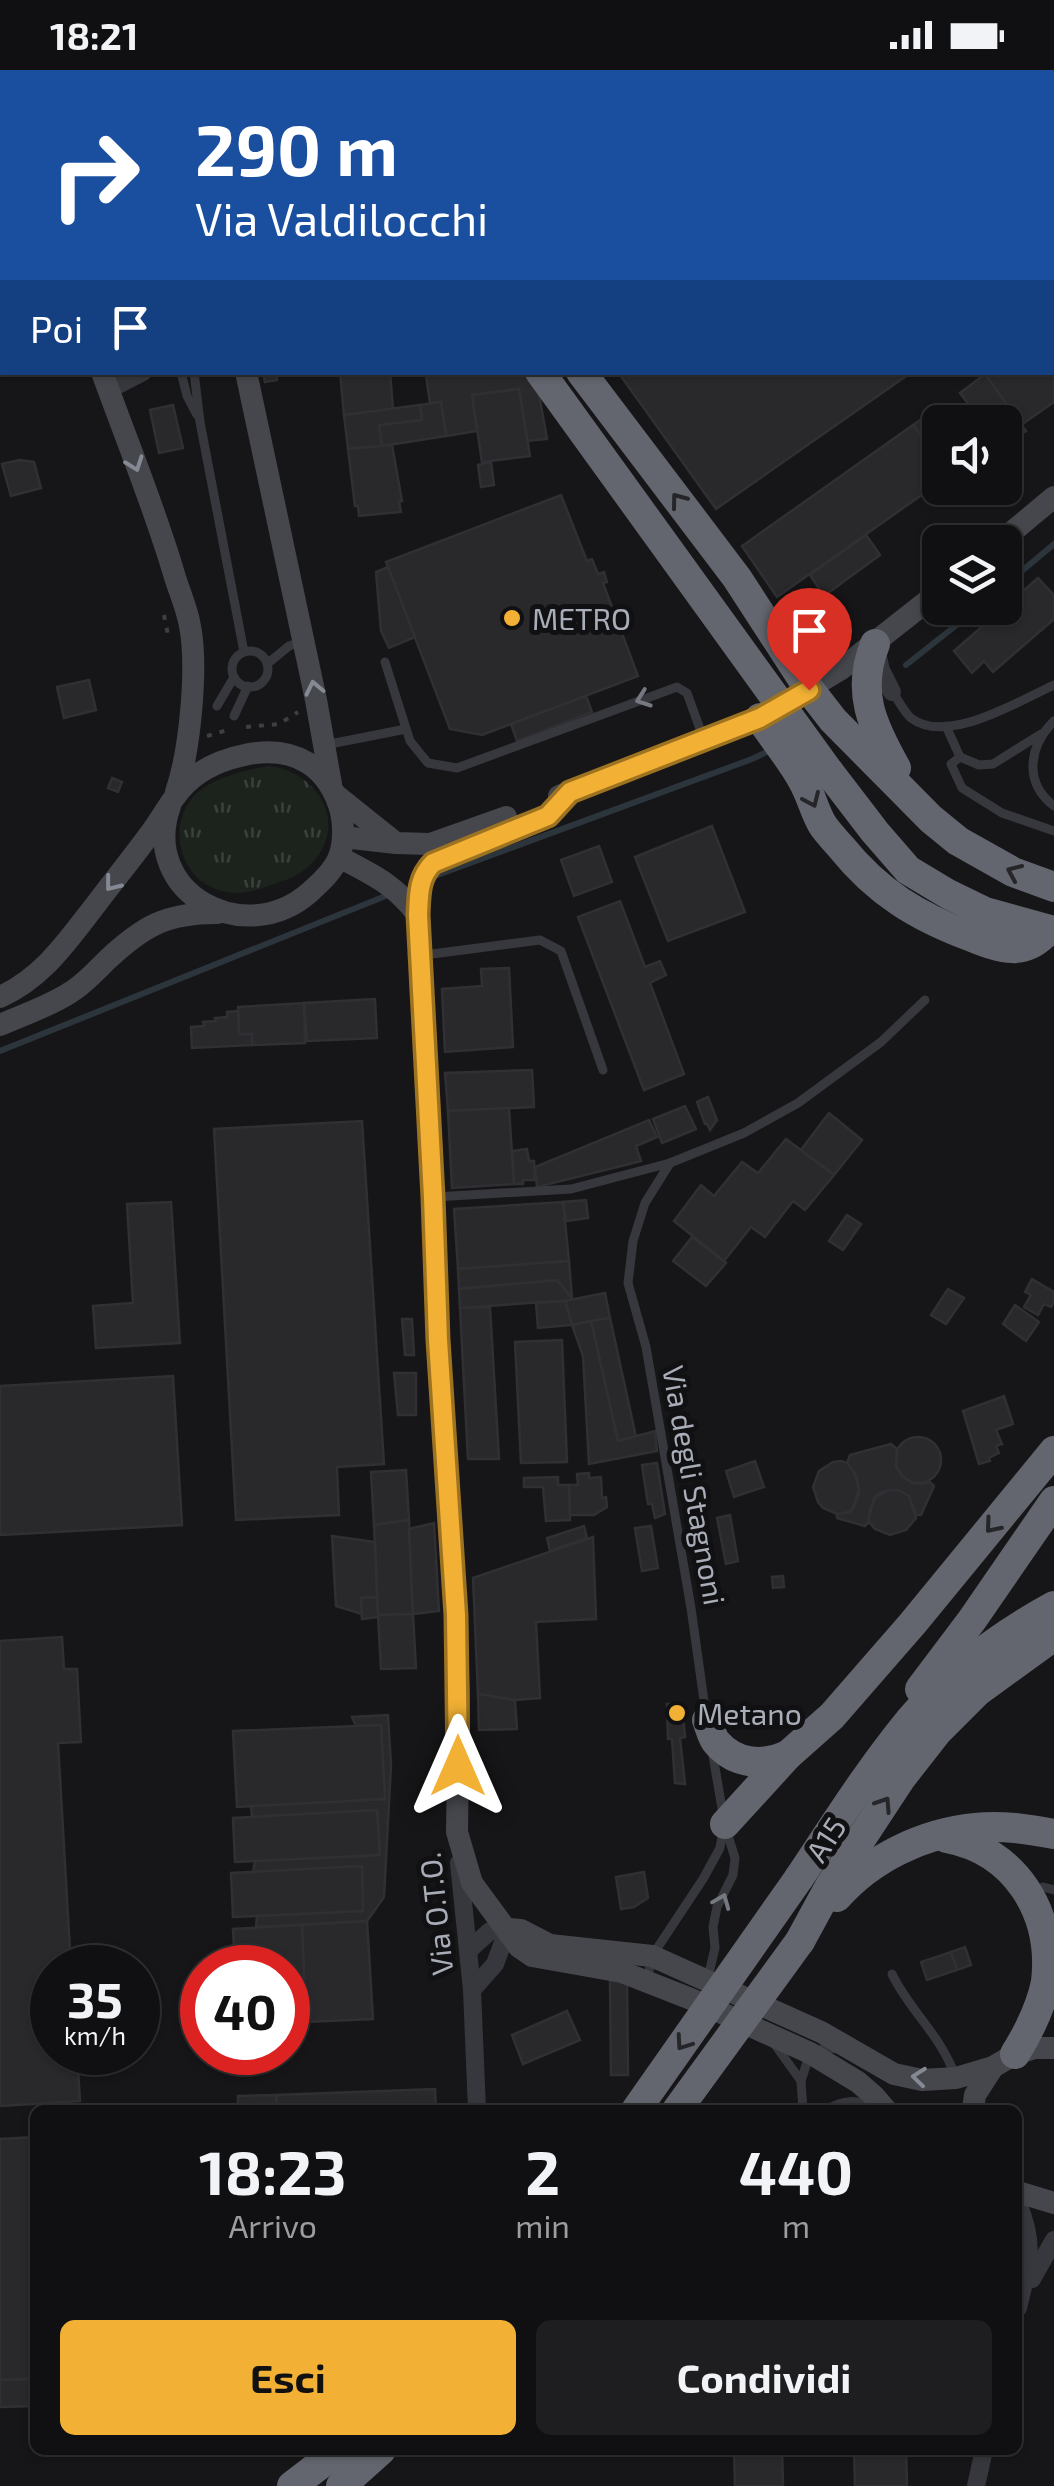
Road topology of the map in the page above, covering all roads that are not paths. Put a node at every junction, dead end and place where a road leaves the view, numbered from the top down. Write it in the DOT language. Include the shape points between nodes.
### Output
graph roads {
  1 [pos="132,375"];
  2 [pos="181,375"];
  3 [pos="194,375"];
  4 [pos="247,375"];
  5 [pos="542,375"];
  6 [pos="584,375"];
  7 [pos="105,382"];
  8 [pos="200,422"];
  9 [pos="1054,497"];
  10 [pos="1020,525"];
  11 [pos="922,610"];
  12 [pos="303,642"];
  13 [pos="244,652"];
  14 [pos="878,657"];
  15 [pos="384,662"];
  16 [pos="267,664"];
  17 [pos="234,676"];
  18 [pos="1054,685"];
  19 [pos="248,686"];
  20 [pos="809,690"];
  21 [pos="892,692"];
  22 [pos="217,706"];
  23 [pos="234,716"];
  24 [pos="760,718"];
  25 [pos="1054,720"];
  26 [pos="946,726"];
  27 [pos="406,729"];
  28 [pos="1042,734"];
  29 [pos="704,740"];
  30 [pos="325,745"];
  31 [pos="960,757"];
  32 [pos="334,790"];
  33 [pos="570,792"];
  34 [pos="173,800"];
  35 [pos="914,801"];
  36 [pos="1054,806"];
  37 [pos="1054,831"];
  38 [pos="396,843"];
  39 [pos="341,847"];
  40 [pos="1054,887"];
  41 [pos="223,914"];
  42 [pos="418,915"];
  43 [pos="1051,931"];
  44 [pos="421,955"];
  45 [pos="0,997"];
  46 [pos="925,1000"];
  47 [pos="0,1025"];
  48 [pos="603,1070"];
  49 [pos="670,1163"];
  50 [pos="433,1197"];
  51 [pos="1054,1451"];
  52 [pos="1054,1501"];
  53 [pos="1054,1534"];
  54 [pos="1054,1606"];
  55 [pos="972,1620"];
  56 [pos="1054,1636"];
  57 [pos="707,1720"];
  58 [pos="788,1755"];
  59 [pos="858,1788"];
  60 [pos="724,1824"];
  61 [pos="457,1832"];
  62 [pos="1054,1834"];
  63 [pos="939,1836"];
  64 [pos="837,1888"];
  65 [pos="1037,1888"];
  66 [pos="508,1929"];
  67 [pos="469,1950"];
  68 [pos="532,1956"];
  69 [pos="652,1956"];
  70 [pos="496,1964"];
  71 [pos="892,1974"];
  72 [pos="708,1980"];
  73 [pos="647,1982"];
  74 [pos="472,1990"];
  75 [pos="765,2032"];
  76 [pos="1054,2048"];
  77 [pos="849,2050"];
  78 [pos="810,2053"];
  79 [pos="1004,2061"];
  80 [pos="956,2078"];
  81 [pos="801,2082"];
  82 [pos="477,2105"];
  83 [pos="640,2105"];
  84 [pos="681,2105"];
  85 [pos="803,2105"];
  86 [pos="836,2105"];
  87 [pos="869,2105"];
  88 [pos="882,2105"];
  89 [pos="974,2105"];
  90 [pos="1022,2193"];
  91 [pos="1054,2203"];
  92 [pos="1022,2215"];
  93 [pos="1054,2240"];
  94 [pos="1054,2259"];
  95 [pos="1022,2287"];
  96 [pos="1022,2299"];
  97 [pos="1022,2302"];
  98 [pos="332,2455"];
  99 [pos="375,2455"];
  100 [pos="983,2455"];
  101 [pos="292,2486"];
  102 [pos="341,2486"];
  103 [pos="976,2486"];
  1 -- 7 [label="street"];
  2 -- 8 [label="lane"];
  3 -- 8 [label="lane"];
  4 -- 12 [label="street"];
  5 -- 43 [label="highway, bridge" via="828,772 908,870 985,912"];
  20 -- 6 [label="highway, one-way" via="736,578"];
  7 -- 34 [label="street, one-way" via="190,626 187,736"];
  8 -- 13 [label="lane"];
  9 -- 10 [label="street"];
  11 -- 14 [label="street"];
  12 -- 16 [label="lane"];
  30 -- 12 [label="street, one-way"];
  13 -- 16 [label="lane" via="261,654"];
  13 -- 17 [label="lane" via="233,665"];
  14 -- 20 [label="street"];
  14 -- 21 [label="street"];
  14 -- 35 [label="highway" via="868,662 865,678 872,717"];
  15 -- 27 [label="lane"];
  16 -- 19 [label="lane" via="264,680"];
  17 -- 19 [label="lane"];
  17 -- 22 [label="lane"];
  18 -- 26 [label="lane" via="998,713"];
  19 -- 23 [label="lane"];
  20 -- 24 [label="street"];
  20 -- 35 [label="highway"];
  21 -- 26 [label="lane" via="910,717"];
  24 -- 29 [label="street"];
  24 -- 43 [label="highway, one-way" via="822,824 882,890 913,912 994,946 1021,949"];
  25 -- 28 [label="lane"];
  26 -- 31 [label="lane"];
  29 -- 27 [label="lane, one-way" via="686,693 677,687 457,768 428,764"];
  27 -- 30 [label="lane"];
  28 -- 31 [label="lane" via="993,764"];
  28 -- 36 [label="lane" via="1032,766 1036,785"];
  29 -- 33 [label="street"];
  30 -- 32 [label="street"];
  31 -- 37 [label="lane" via="951,764 962,788"];
  32 -- 34 [label="street" via="296,758 264,752 215,765"];
  32 -- 38 [label="street"];
  32 -- 39 [label="street" via="343,818"];
  33 -- 38 [label="street" via="430,844"];
  33 -- 42 [label="street, Via O.T.O." via="548,816 433,863 421,879"];
  34 -- 41 [label="street" via="164,838 170,866 200,902"];
  34 -- 45 [label="street, one-way" via="52,960"];
  40 -- 35 [label="highway, one-way" via="976,852"];
  38 -- 39 [label="street"];
  39 -- 41 [label="street" via="324,879 304,897 280,910"];
  39 -- 42 [label="street"];
  41 -- 47 [label="street" via="155,922 67,995"];
  42 -- 44 [label="street, Via O.T.O."];
  44 -- 48 [label="lane" via="540,940 561,950"];
  44 -- 50 [label="street, Via O.T.O."];
  46 -- 49 [label="lane" via="798,1103 744,1134"];
  49 -- 50 [label="lane" via="571,1190"];
  49 -- 57 [label="lane, Via degli Stagnoni" via="645,1203 628,1283 646,1347"];
  50 -- 61 [label="street, Via O.T.O." via="456,1615"];
  51 -- 58 [label="highway, one-way" via="832,1716"];
  52 -- 55 [label="highway"];
  53 -- 55 [label="highway"];
  54 -- 59 [label="highway, A15 / A15" via="952,1678"];
  55 -- 59 [label="highway" via="872,1754"];
  64 -- 56 [label="highway, A15 / A15, one-way" via="901,1778 937,1732 978,1691"];
  57 -- 58 [label="highway" via="716,1742 736,1757 755,1763"];
  57 -- 60 [label="lane, Via degli Stagnoni"];
  58 -- 60 [label="highway"];
  59 -- 83 [label="highway, A15 / A15, one-way, bridge"];
  60 -- 69 [label="lane" via="720,1848"];
  72 -- 60 [label="lane, Via degli Stagnoni, one-way" via="717,1907 735,1858"];
  61 -- 66 [label="street, Via O.T.O." via="472,1883"];
  61 -- 67 [label="street, Via O.T.O."];
  62 -- 63 [label="highway" via="974,1828"];
  63 -- 64 [label="highway" via="890,1853"];
  63 -- 65 [label="highway" via="990,1852"];
  64 -- 84 [label="highway, bridge"];
  65 -- 79 [label="highway" via="1049,1953 1046,1983 1024,2040"];
  66 -- 67 [label="street" via="490,1931"];
  66 -- 68 [label="street, Via O.T.O."];
  66 -- 69 [label="street" via="550,1945"];
  66 -- 70 [label="street"];
  67 -- 74 [label="street, Via O.T.O."];
  68 -- 70 [label="street"];
  68 -- 73 [label="street"];
  69 -- 72 [label="street"];
  69 -- 73 [label="lane"];
  70 -- 74 [label="street"];
  71 -- 80 [label="lane"];
  72 -- 77 [label="street"];
  73 -- 75 [label="street"];
  74 -- 82 [label="street, Via O.T.O."];
  75 -- 78 [label="street"];
  75 -- 81 [label="lane"];
  76 -- 79 [label="street" via="1034,2048"];
  77 -- 78 [label="lane"];
  80 -- 77 [label="street, one-way" via="894,2074"];
  78 -- 81 [label="lane"];
  78 -- 88 [label="street"];
  79 -- 80 [label="street"];
  79 -- 89 [label="street"];
  81 -- 85 [label="lane"];
  86 -- 87 [label="lane"];
  90 -- 91 [label="street"];
  92 -- 95 [label="street" via="1030,2248"];
  93 -- 96 [label="street"];
  94 -- 97 [label="street"];
  98 -- 101 [label="highway"];
  99 -- 102 [label="highway"];
  100 -- 103 [label="street"];
}
